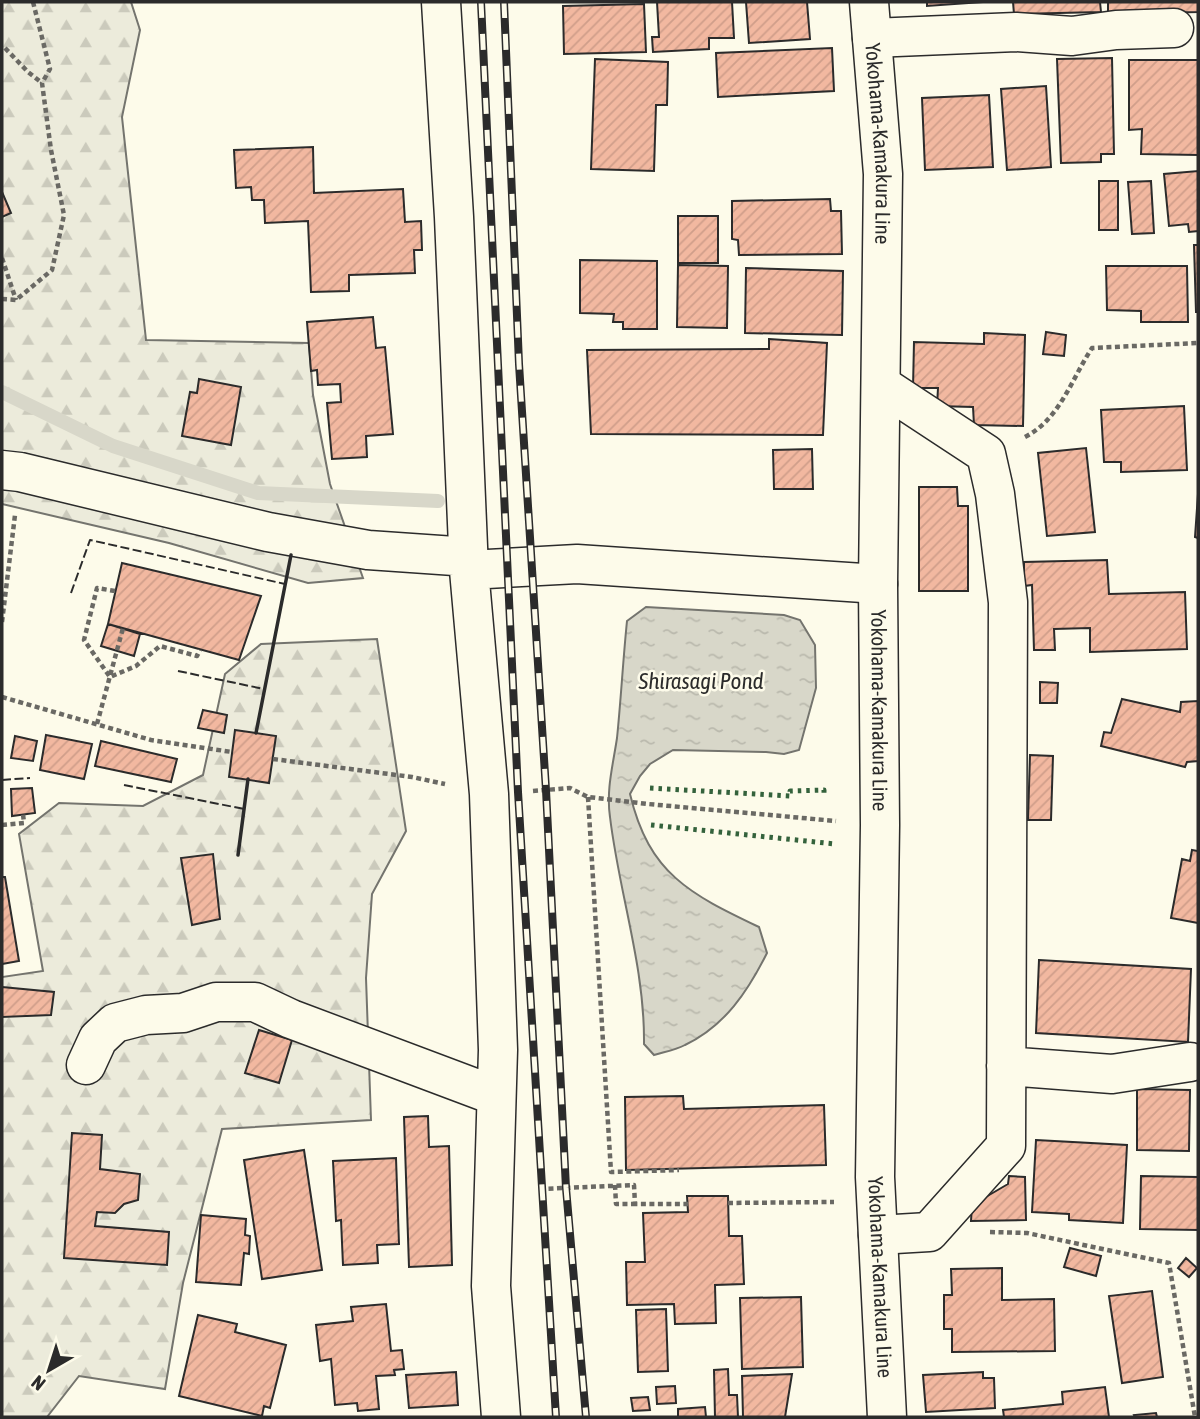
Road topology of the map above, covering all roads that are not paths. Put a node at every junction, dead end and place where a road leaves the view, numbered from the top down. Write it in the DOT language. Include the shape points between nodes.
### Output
graph roads {
  1 [pos="441,2"];
  2 [pos="870,20"];
  3 [pos="1174,28"];
  4 [pos="881,385"];
  5 [pos="11,471"];
  6 [pos="469,564"];
  7 [pos="878,584"];
  8 [pos="1190,1062"];
  9 [pos="86,1065"];
  10 [pos="1006,1066"];
  11 [pos="496,1096"];
  12 [pos="878,1236"];
  13 [pos="501,1417"];
  14 [pos="887,1417"];
  1 -- 6 [label="street"];
  2 -- 3 [label="street" via="1072,36"];
  2 -- 4 [label="street, Yokohama-Kamakura Line" via="883,174"];
  4 -- 7 [label="street, Yokohama-Kamakura Line"];
  4 -- 10 [label="street" via="986,454 995,494 1007,602"];
  5 -- 6 [label="street" via="268,533"];
  6 -- 7 [label="street" via="577,564"];
  6 -- 11 [label="street" via="489,794"];
  7 -- 12 [label="street, Yokohama-Kamakura Line"];
  8 -- 10 [label="street" via="1112,1073"];
  9 -- 11 [label="street" via="98,1039 115,1023 183,1013 216,1002 255,1002"];
  10 -- 12 [label="street" via="1006,1146 929,1232"];
  11 -- 13 [label="street" via="491,1286"];
  12 -- 14 [label="street, Yokohama-Kamakura Line"];
}
